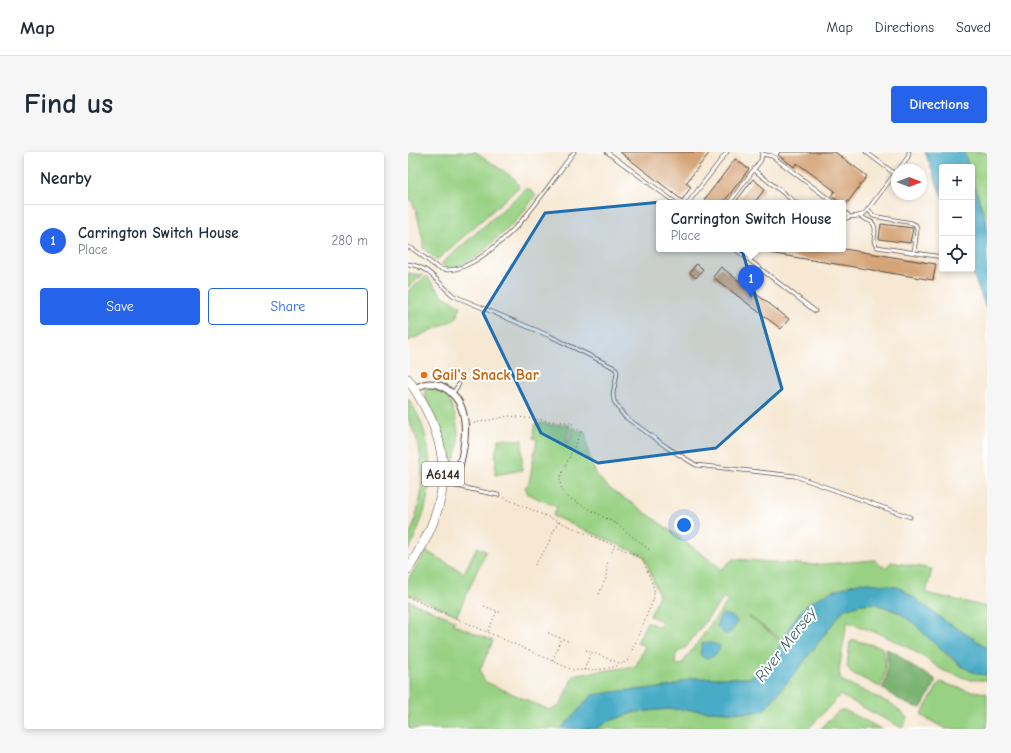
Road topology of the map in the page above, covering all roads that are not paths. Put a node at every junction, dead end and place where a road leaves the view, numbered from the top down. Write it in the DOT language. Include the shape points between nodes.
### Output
graph roads {
  1 [pos="574,152"];
  2 [pos="607,152"];
  3 [pos="727,152"];
  4 [pos="866,152"];
  5 [pos="910,152"];
  6 [pos="762,153"];
  7 [pos="903,164"];
  8 [pos="891,168"];
  9 [pos="754,170"];
  10 [pos="891,180"];
  11 [pos="672,200"];
  12 [pos="690,200"];
  13 [pos="731,200"];
  14 [pos="792,200"];
  15 [pos="830,200"];
  16 [pos="868,209"];
  17 [pos="846,212"];
  18 [pos="860,216"];
  19 [pos="850,217"];
  20 [pos="846,219"];
  21 [pos="408,247"];
  22 [pos="739,252"];
  23 [pos="749,252"];
  24 [pos="914,252"];
  25 [pos="939,256"];
  26 [pos="745,257"];
  27 [pos="408,264"];
  28 [pos="815,310"];
  29 [pos="408,379"];
  30 [pos="459,384"];
  31 [pos="415,389"];
  32 [pos="453,393"];
  33 [pos="446,483"];
  34 [pos="498,495"];
  35 [pos="910,517"];
  36 [pos="408,569"];
  1 -- 21 [label="lane" via="530,212 500,242 478,259 453,270 443,270"];
  2 -- 11 [label="lane"];
  3 -- 12 [label="lane"];
  4 -- 8 [label="lane"];
  5 -- 7 [label="lane"];
  6 -- 9 [label="lane" via="761,160"];
  6 -- 15 [label="lane" via="772,156"];
  9 -- 13 [label="lane"];
  9 -- 14 [label="lane"];
  10 -- 16 [label="lane"];
  16 -- 18 [label="lane"];
  16 -- 24 [label="lane" via="874,216 916,225"];
  17 -- 19 [label="lane"];
  18 -- 19 [label="lane"];
  18 -- 24 [label="lane" via="874,225 874,242 877,247 906,253"];
  19 -- 20 [label="lane"];
  22 -- 26 [label="lane"];
  23 -- 26 [label="lane"];
  24 -- 25 [label="lane"];
  26 -- 28 [label="lane"];
  27 -- 35 [label="lane" via="429,271 454,296 550,336 616,369 614,401 624,416 696,465 795,476"];
  29 -- 31 [label="main road, A6144"];
  30 -- 32 [label="lane"];
  31 -- 32 [label="street" via="433,383"];
  31 -- 33 [label="main road, A6144" via="438,438"];
  32 -- 33 [label="street" via="461,407 466,436 455,481"];
  33 -- 34 [label="lane"];
  33 -- 36 [label="main road, A6144" via="427,539"];
}
